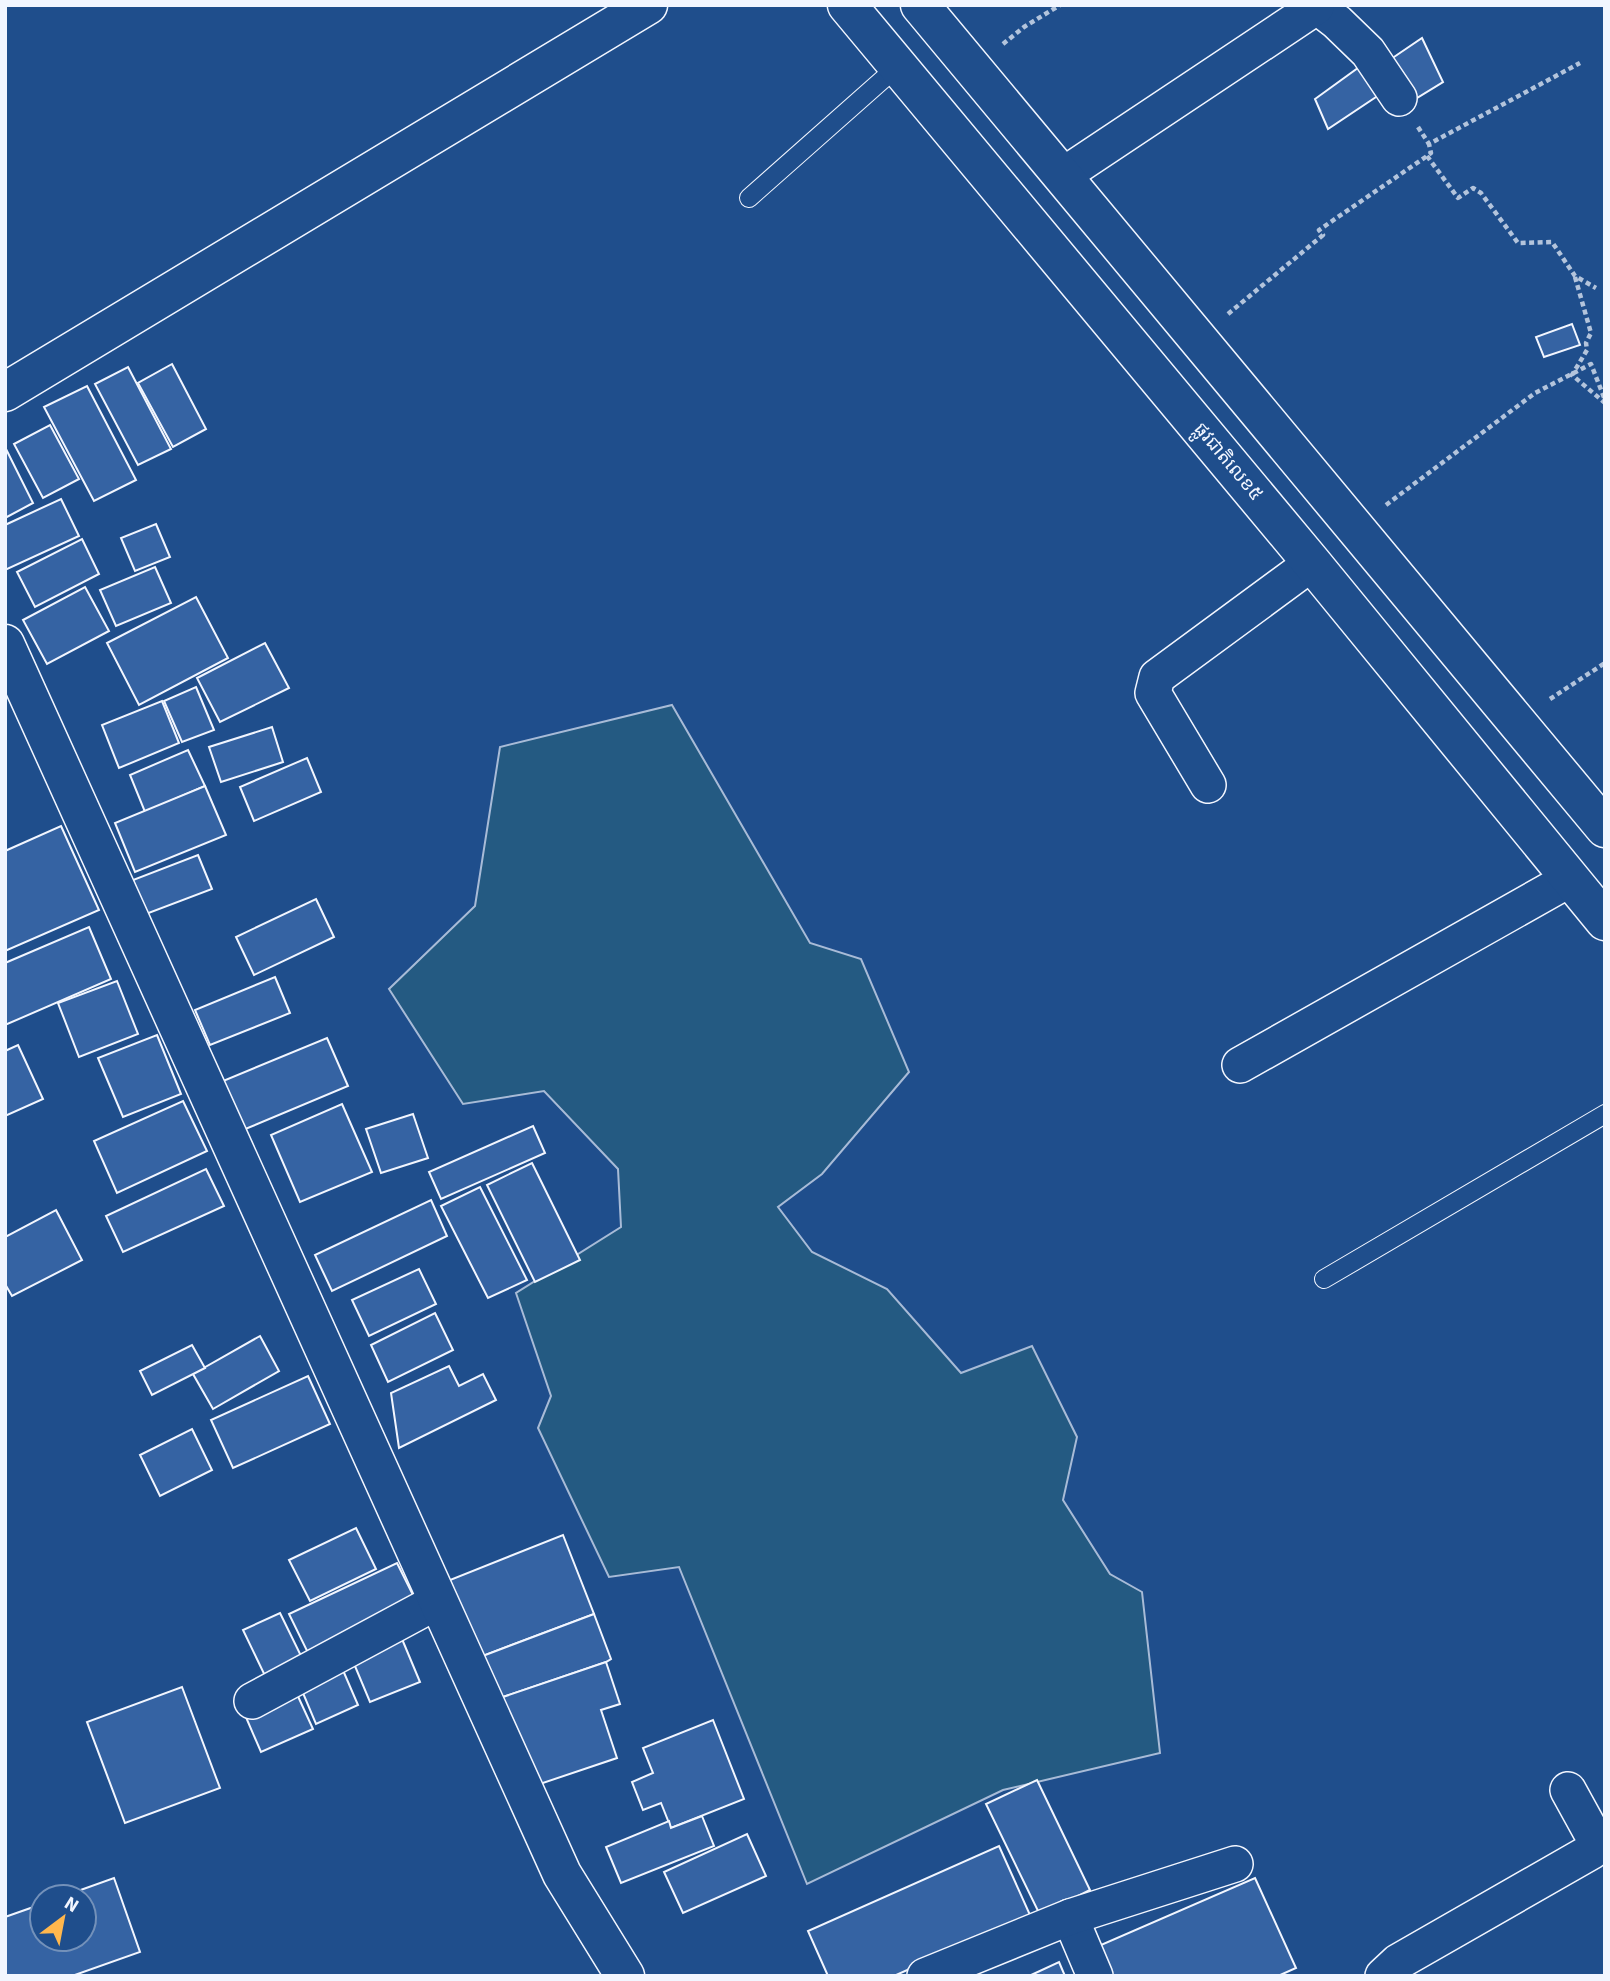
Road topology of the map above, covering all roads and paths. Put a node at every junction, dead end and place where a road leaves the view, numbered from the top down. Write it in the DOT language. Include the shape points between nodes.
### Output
graph roads {
  1 [pos="648,5"];
  2 [pos="847,5"];
  3 [pos="920,5"];
  4 [pos="1060,5"];
  5 [pos="1315,6"];
  6 [pos="1580,63"];
  7 [pos="898,66"];
  8 [pos="970,66"];
  9 [pos="1399,98"];
  10 [pos="1427,156"];
  11 [pos="1062,176"];
  12 [pos="749,198"];
  13 [pos="1575,276"];
  14 [pos="1595,288"];
  15 [pos="1197,339"];
  16 [pos="1572,375"];
  17 [pos="5,392"];
  18 [pos="1605,402"];
  19 [pos="1354,528"];
  20 [pos="1312,563"];
  21 [pos="5,644"];
  22 [pos="1605,663"];
  23 [pos="1516,721"];
  24 [pos="1208,785"];
  25 [pos="1605,828"];
  26 [pos="1570,879"];
  27 [pos="1605,921"];
  28 [pos="1240,1065"];
  29 [pos="1605,1114"];
  30 [pos="1324,1279"];
  31 [pos="438,1601"];
  32 [pos="252,1701"];
  33 [pos="1568,1790"];
  34 [pos="1234,1864"];
  35 [pos="1070,1917"];
  36 [pos="625,1976"];
  37 [pos="925,1976"];
  38 [pos="1095,1976"];
  39 [pos="1383,1976"];
  1 -- 17 [label="main road"];
  2 -- 7 [label="main road, ផ្លូវជាតិលេខ៥"];
  3 -- 8 [label="main road"];
  4 -- 8 [label="path"];
  5 -- 9 [label="street" via="1368,52"];
  5 -- 11 [label="street"];
  6 -- 10 [label="path" via="1429,144"];
  7 -- 12 [label="lane"];
  7 -- 20 [label="main road, ផ្លូវជាតិលេខ៥"];
  8 -- 11 [label="main road"];
  10 -- 13 [label="path" via="1458,198 1473,188 1481,193 1518,243 1552,242"];
  10 -- 15 [label="path" via="1319,230 1323,235"];
  11 -- 15 [label="main road"];
  13 -- 14 [label="path"];
  13 -- 16 [label="path" via="1591,333"];
  15 -- 19 [label="main road"];
  16 -- 18 [label="path"];
  16 -- 18 [label="path" via="1591,364"];
  16 -- 19 [label="path" via="1535,393"];
  19 -- 23 [label="main road"];
  20 -- 24 [label="street" via="1157,677 1153,693"];
  20 -- 26 [label="main road, ផ្លូវជាតិលេខ៥"];
  21 -- 31 [label="main road"];
  22 -- 23 [label="path"];
  23 -- 25 [label="main road"];
  26 -- 27 [label="main road, ផ្លូវជាតិលេខ៥"];
  26 -- 28 [label="street"];
  29 -- 30 [label="lane"];
  31 -- 32 [label="street"];
  31 -- 36 [label="main road" via="562,1874"];
  33 -- 39 [label="street" via="1595,1839 1592,1850 1398,1962"];
  34 -- 35 [label="street"];
  35 -- 37 [label="street"];
  35 -- 38 [label="street"];
}
